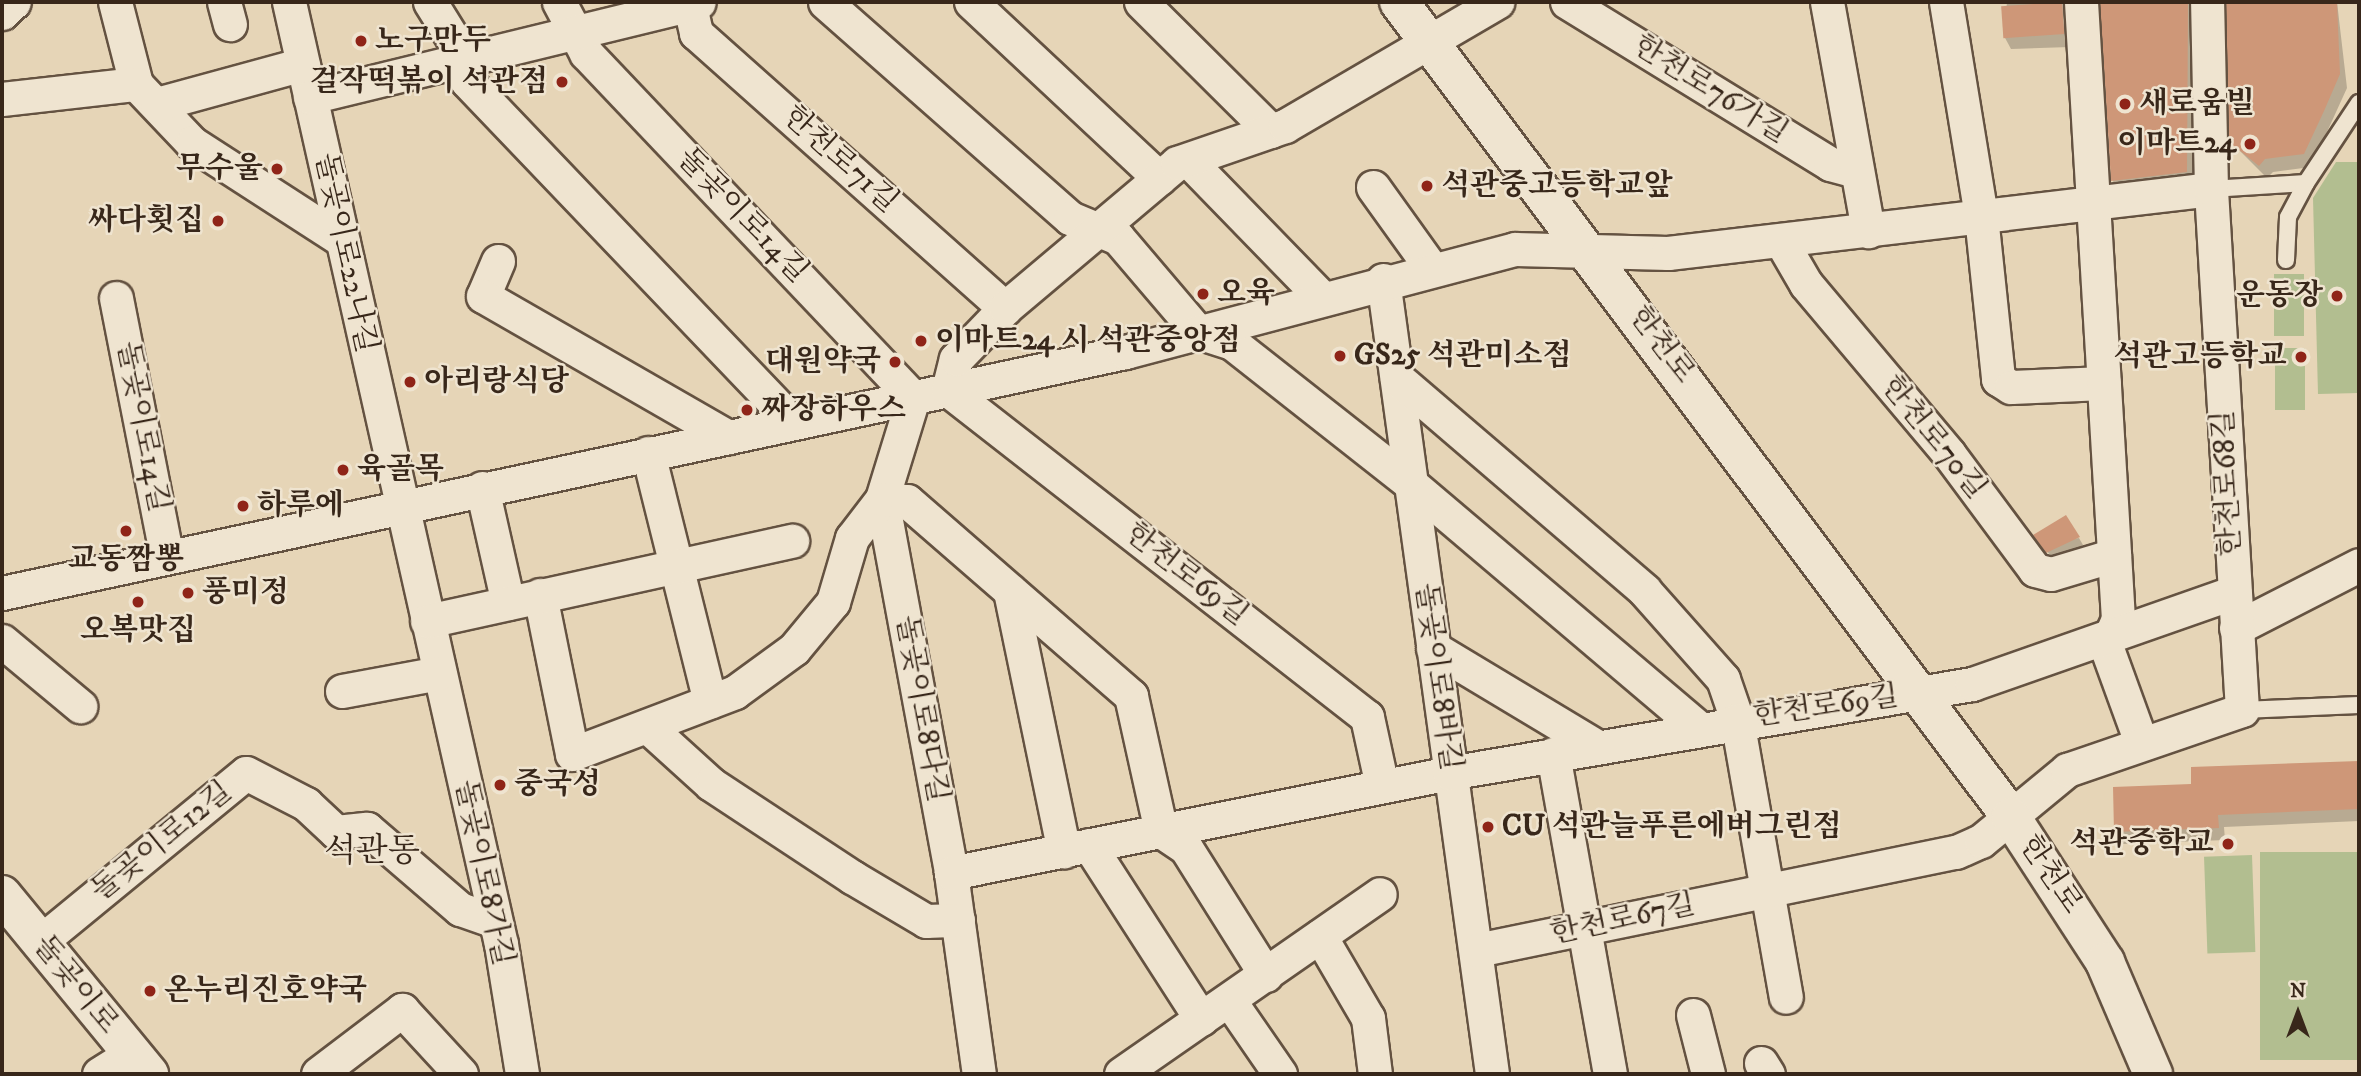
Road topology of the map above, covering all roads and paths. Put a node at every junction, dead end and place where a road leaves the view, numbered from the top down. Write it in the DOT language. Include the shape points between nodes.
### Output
graph roads {
  1 [pos="14,2"];
  2 [pos="115,2"];
  3 [pos="289,2"];
  4 [pos="430,2"];
  5 [pos="559,2"];
  6 [pos="693,2"];
  7 [pos="825,2"];
  8 [pos="971,2"];
  9 [pos="1141,2"];
  10 [pos="1399,2"];
  11 [pos="1497,2"];
  12 [pos="1567,2"];
  13 [pos="1827,2"];
  14 [pos="1946,2"];
  15 [pos="2081,2"];
  16 [pos="2207,2"];
  17 [pos="2,13"];
  18 [pos="575,32"];
  19 [pos="1431,43"];
  20 [pos="460,60"];
  21 [pos="303,64"];
  22 [pos="146,94"];
  23 [pos="310,97"];
  24 [pos="2,99"];
  25 [pos="2358,108"];
  26 [pos="1271,131"];
  27 [pos="1188,160"];
  28 [pos="1856,171"];
  29 [pos="1160,178"];
  30 [pos="2306,183"];
  31 [pos="1373,187"];
  32 [pos="2211,189"];
  33 [pos="2094,203"];
  34 [pos="1981,216"];
  35 [pos="1096,231"];
  36 [pos="1868,231"];
  37 [pos="342,240"];
  38 [pos="1781,241"];
  39 [pos="1593,255"];
  40 [pos="2286,260"];
  41 [pos="498,261"];
  42 [pos="1432,269"];
  43 [pos="1383,280"];
  44 [pos="1321,297"];
  45 [pos="116,298"];
  46 [pos="1005,308"];
  47 [pos="1198,332"];
  48 [pos="1397,378"];
  49 [pos="2104,383"];
  50 [pos="948,390"];
  51 [pos="913,398"];
  52 [pos="785,425"];
  53 [pos="729,437"];
  54 [pos="648,453"];
  55 [pos="1410,484"];
  56 [pos="482,488"];
  57 [pos="882,499"];
  58 [pos="400,505"];
  59 [pos="792,541"];
  60 [pos="2114,555"];
  61 [pos="167,557"];
  62 [pos="677,565"];
  63 [pos="2359,565"];
  64 [pos="1010,591"];
  65 [pos="2234,592"];
  66 [pos="2,593"];
  67 [pos="524,599"];
  68 [pos="427,621"];
  69 [pos="2236,628"];
  70 [pos="2111,634"];
  71 [pos="2,641"];
  72 [pos="1433,648"];
  73 [pos="439,673"];
  74 [pos="342,691"];
  75 [pos="1916,694"];
  76 [pos="710,701"];
  77 [pos="2359,705"];
  78 [pos="80,706"];
  79 [pos="2242,710"];
  80 [pos="1737,720"];
  81 [pos="647,726"];
  82 [pos="1699,728"];
  83 [pos="2141,742"];
  84 [pos="1596,746"];
  85 [pos="1553,754"];
  86 [pos="1449,773"];
  87 [pos="1382,786"];
  88 [pos="2011,817"];
  89 [pos="1161,831"];
  90 [pos="1077,848"];
  91 [pos="951,873"];
  92 [pos="1768,891"];
  93 [pos="1380,894"];
  94 [pos="2,895"];
  95 [pos="958,920"];
  96 [pos="495,921"];
  97 [pos="1586,928"];
  98 [pos="1320,936"];
  99 [pos="40,942"];
  100 [pos="1478,950"];
  101 [pos="1266,975"];
  102 [pos="1786,997"];
  103 [pos="1229,1000"];
  104 [pos="1693,1015"];
  105 [pos="1201,1019"];
  106 [pos="140,1064"];
  107 [pos="99,1074"];
  108 [pos="318,1074"];
  109 [pos="461,1074"];
  110 [pos="522,1074"];
  111 [pos="979,1074"];
  112 [pos="1121,1074"];
  113 [pos="1280,1074"];
  114 [pos="1375,1074"];
  115 [pos="1492,1074"];
  116 [pos="1610,1074"];
  117 [pos="1708,1074"];
  118 [pos="2153,1074"];
  1 -- 17 [label="street"];
  2 -- 22 [label="street"];
  3 -- 21 [label="street, 돌곶이로22나길"];
  4 -- 20 [label="street"];
  5 -- 18 [label="street, 돌곶이로14길"];
  6 -- 18 [label="street"];
  6 -- 46 [label="street, 한천로71길" via="696,33"];
  7 -- 35 [label="street" via="1070,218"];
  8 -- 29 [label="street"];
  9 -- 26 [label="street"];
  10 -- 19 [label="main road, 한천로"];
  11 -- 19 [label="street"];
  12 -- 28 [label="street, 한천로76가길" via="1830,164"];
  13 -- 28 [label="street"];
  14 -- 34 [label="street"];
  15 -- 33 [label="street"];
  16 -- 32 [label="street, 한천로68길"];
  18 -- 20 [label="street"];
  18 -- 51 [label="street, 돌곶이로14길" via="586,53"];
  19 -- 26 [label="street"];
  19 -- 39 [label="main road, 한천로"];
  20 -- 23 [label="street"];
  20 -- 52 [label="street" via="467,81 778,407"];
  21 -- 22 [label="street"];
  21 -- 23 [label="street, 돌곶이로22나길"];
  22 -- 24 [label="street"];
  22 -- 37 [label="street" via="192,143"];
  23 -- 37 [label="street, 돌곶이로22나길"];
  25 -- 30 [label="lane"];
  26 -- 27 [label="street"];
  27 -- 29 [label="street"];
  27 -- 44 [label="street"];
  28 -- 36 [label="street"];
  29 -- 35 [label="street"];
  30 -- 32 [label="lane"];
  30 -- 40 [label="lane" via="2288,217"];
  31 -- 42 [label="street"];
  32 -- 33 [label="street"];
  32 -- 65 [label="street, 한천로68길"];
  33 -- 34 [label="street"];
  33 -- 49 [label="street"];
  34 -- 36 [label="street"];
  34 -- 49 [label="street" via="1998,379 2011,387"];
  35 -- 46 [label="street"];
  35 -- 47 [label="street" via="1118,238"];
  36 -- 38 [label="street"];
  37 -- 58 [label="street, 돌곶이로22나길"];
  38 -- 39 [label="street"];
  38 -- 60 [label="street, 한천로70길" via="1806,284 1949,454 2035,570 2051,574"];
  39 -- 42 [label="street" via="1515,249"];
  39 -- 75 [label="main road, 한천로"];
  41 -- 53 [label="street" via="483,296"];
  42 -- 43 [label="street"];
  43 -- 44 [label="street"];
  43 -- 48 [label="street, 돌곶이로8바길"];
  44 -- 47 [label="street"];
  45 -- 61 [label="street, 돌곶이로14길"];
  46 -- 50 [label="street" via="956,359"];
  47 -- 50 [label="street"];
  47 -- 55 [label="street" via="1232,343"];
  48 -- 55 [label="street, 돌곶이로8바길"];
  48 -- 80 [label="street, 한천로69길" via="1680,625 1723,679"];
  49 -- 60 [label="street"];
  50 -- 51 [label="street"];
  50 -- 87 [label="street, 한천로69길" via="1367,717"];
  51 -- 52 [label="street"];
  51 -- 57 [label="street, 돌곶이로8다길"];
  52 -- 53 [label="street"];
  53 -- 54 [label="street"];
  54 -- 56 [label="street"];
  54 -- 62 [label="street"];
  55 -- 72 [label="street, 돌곶이로8바길"];
  55 -- 82 [label="street"];
  56 -- 58 [label="street"];
  56 -- 67 [label="street"];
  57 -- 64 [label="street" via="907,501"];
  57 -- 76 [label="street, 돌곶이로8다길" via="852,538 833,602 794,649"];
  57 -- 91 [label="street, 돌곶이로8다길"];
  58 -- 61 [label="street"];
  58 -- 68 [label="street, 돌곶이로8가길"];
  59 -- 62 [label="street"];
  60 -- 70 [label="street" via="2118,619"];
  61 -- 66 [label="street"];
  62 -- 67 [label="street"];
  62 -- 76 [label="street"];
  63 -- 69 [label="street"];
  64 -- 89 [label="street" via="1131,696"];
  64 -- 90 [label="street"];
  65 -- 69 [label="street, 한천로68길"];
  65 -- 70 [label="street"];
  67 -- 68 [label="street"];
  67 -- 81 [label="street, 돌곶이로8다길" via="572,754"];
  68 -- 73 [label="street, 돌곶이로8가길"];
  69 -- 79 [label="street, 한천로68길"];
  70 -- 75 [label="street" via="1972,684"];
  70 -- 83 [label="street" via="2106,646"];
  71 -- 78 [label="street"];
  72 -- 84 [label="street"];
  72 -- 86 [label="street, 돌곶이로8바길"];
  73 -- 74 [label="street"];
  73 -- 96 [label="street, 돌곶이로8가길"];
  75 -- 80 [label="street, 한천로69길"];
  75 -- 88 [label="main road, 한천로"];
  76 -- 81 [label="street, 돌곶이로8다길"];
  77 -- 79 [label="lane"];
  79 -- 83 [label="street"];
  80 -- 82 [label="street, 한천로69길"];
  80 -- 92 [label="street, 한천로69길"];
  81 -- 95 [label="street" via="711,784 852,877 926,921"];
  82 -- 84 [label="street, 한천로69길"];
  83 -- 88 [label="street" via="2054,776"];
  84 -- 85 [label="street, 한천로69길"];
  85 -- 86 [label="street, 한천로69길"];
  85 -- 97 [label="street"];
  86 -- 87 [label="street, 한천로69길"];
  86 -- 100 [label="street, 돌곶이로8바길"];
  87 -- 89 [label="street, 한천로69길"];
  88 -- 92 [label="street, 한천로67길" via="1956,852"];
  88 -- 118 [label="main road, 한천로" via="2105,962"];
  89 -- 90 [label="street, 한천로69길"];
  89 -- 101 [label="street" via="1186,848"];
  90 -- 91 [label="street, 한천로69길"];
  90 -- 105 [label="street"];
  91 -- 95 [label="street, 돌곶이로8다길"];
  92 -- 97 [label="street, 한천로67길"];
  92 -- 102 [label="street"];
  93 -- 98 [label="street"];
  94 -- 99 [label="main road, 돌곶이로"];
  95 -- 111 [label="street, 돌곶이로8다길"];
  96 -- 99 [label="street, 돌곶이로12길" via="460,909 367,829 335,832 306,804 246,773"];
  96 -- 110 [label="street, 돌곶이로8가길"];
  97 -- 100 [label="street, 한천로67길"];
  97 -- 116 [label="street"];
  98 -- 101 [label="street"];
  98 -- 114 [label="street" via="1368,1018"];
  99 -- 106 [label="main road, 돌곶이로"];
  100 -- 115 [label="street, 돌곶이로8바길"];
  101 -- 103 [label="street"];
  103 -- 105 [label="street"];
  103 -- 113 [label="street"];
  104 -- 117 [label="street"];
  105 -- 112 [label="street"];
  106 -- 107 [label="street"];
  108 -- 109 [label="street" via="402,1010"];
}
